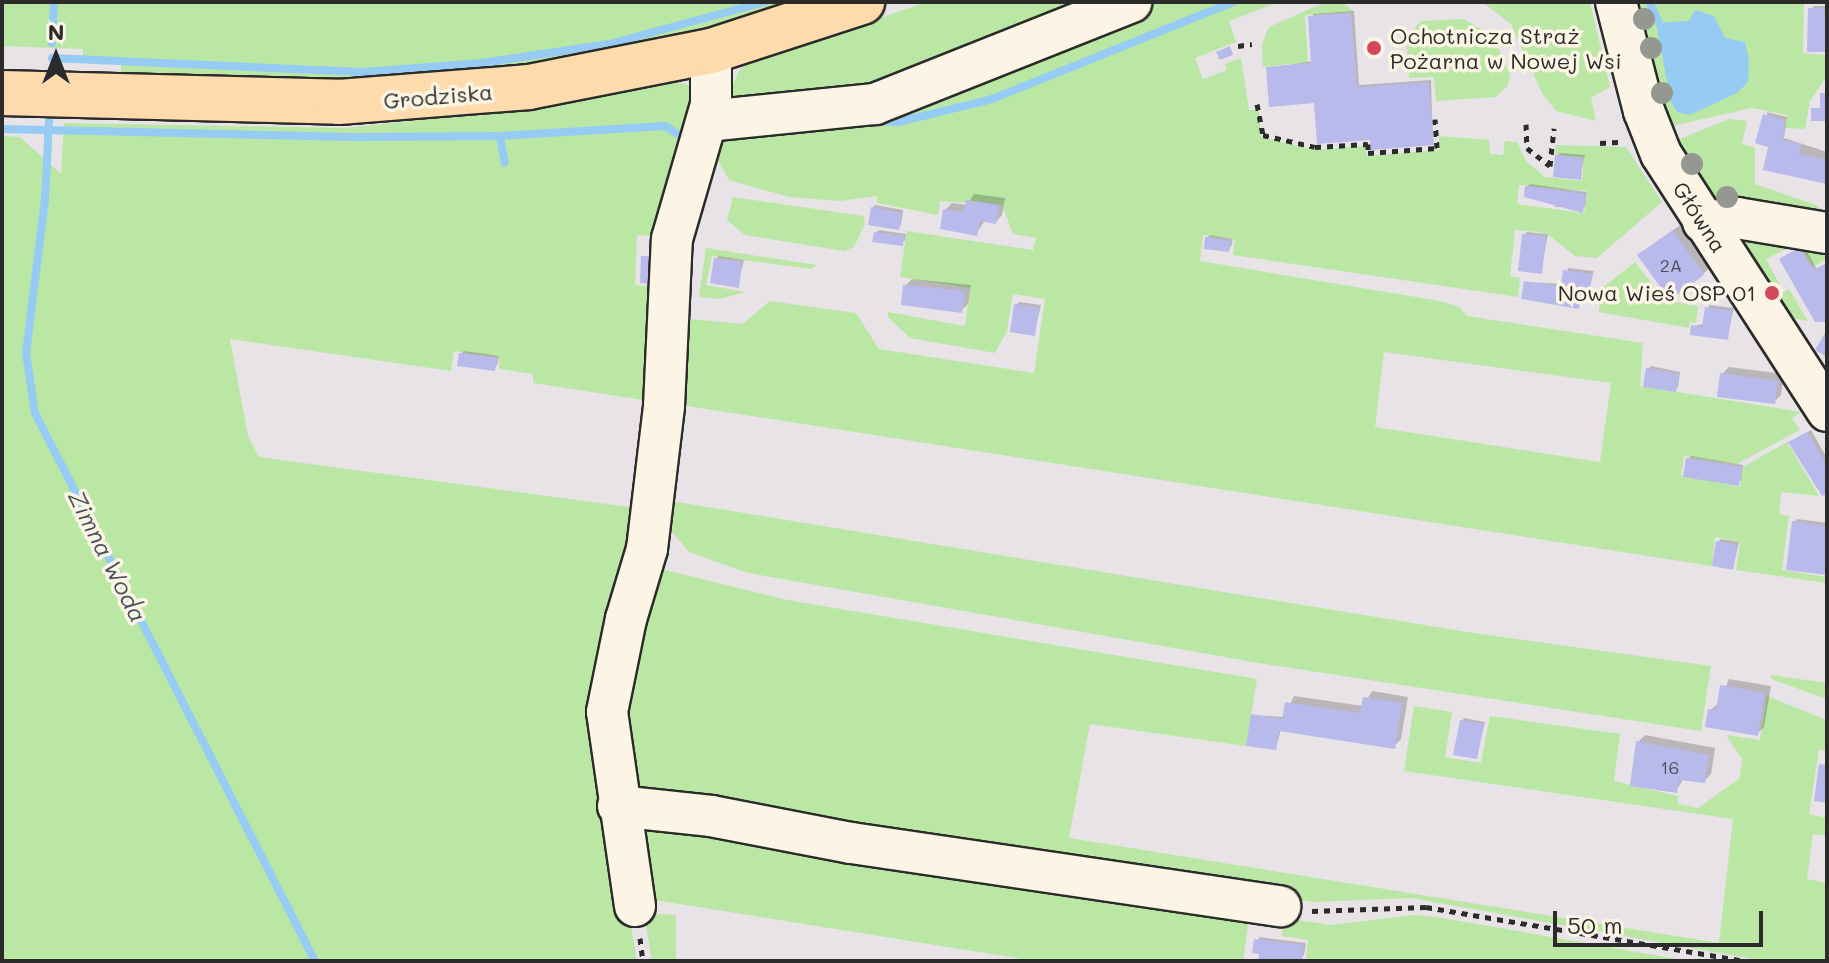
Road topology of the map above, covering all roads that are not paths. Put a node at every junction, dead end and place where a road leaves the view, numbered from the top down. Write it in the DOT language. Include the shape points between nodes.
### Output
graph roads {
  1 [pos="862,2"];
  2 [pos="1131,2"];
  3 [pos="1616,2"];
  4 [pos="711,51"];
  5 [pos="2,93"];
  6 [pos="707,121"];
  7 [pos="1703,222"];
  8 [pos="1827,233"];
  9 [pos="1827,411"];
  10 [pos="618,806"];
  11 [pos="635,906"];
  12 [pos="1280,906"];
  1 -- 4 [label="main road, Grodziska"];
  2 -- 6 [label="street" via="875,104"];
  3 -- 7 [label="street, Główna" via="1651,131"];
  4 -- 5 [label="main road, Grodziska" via="529,87 389,100"];
  4 -- 6 [label="street" via="713,92"];
  6 -- 10 [label="street" via="672,239 653,510 607,712"];
  7 -- 8 [label="street" via="1737,218"];
  7 -- 9 [label="street, Główna"];
  10 -- 11 [label="street"];
  10 -- 12 [label="street" via="711,816 851,843"];
}
